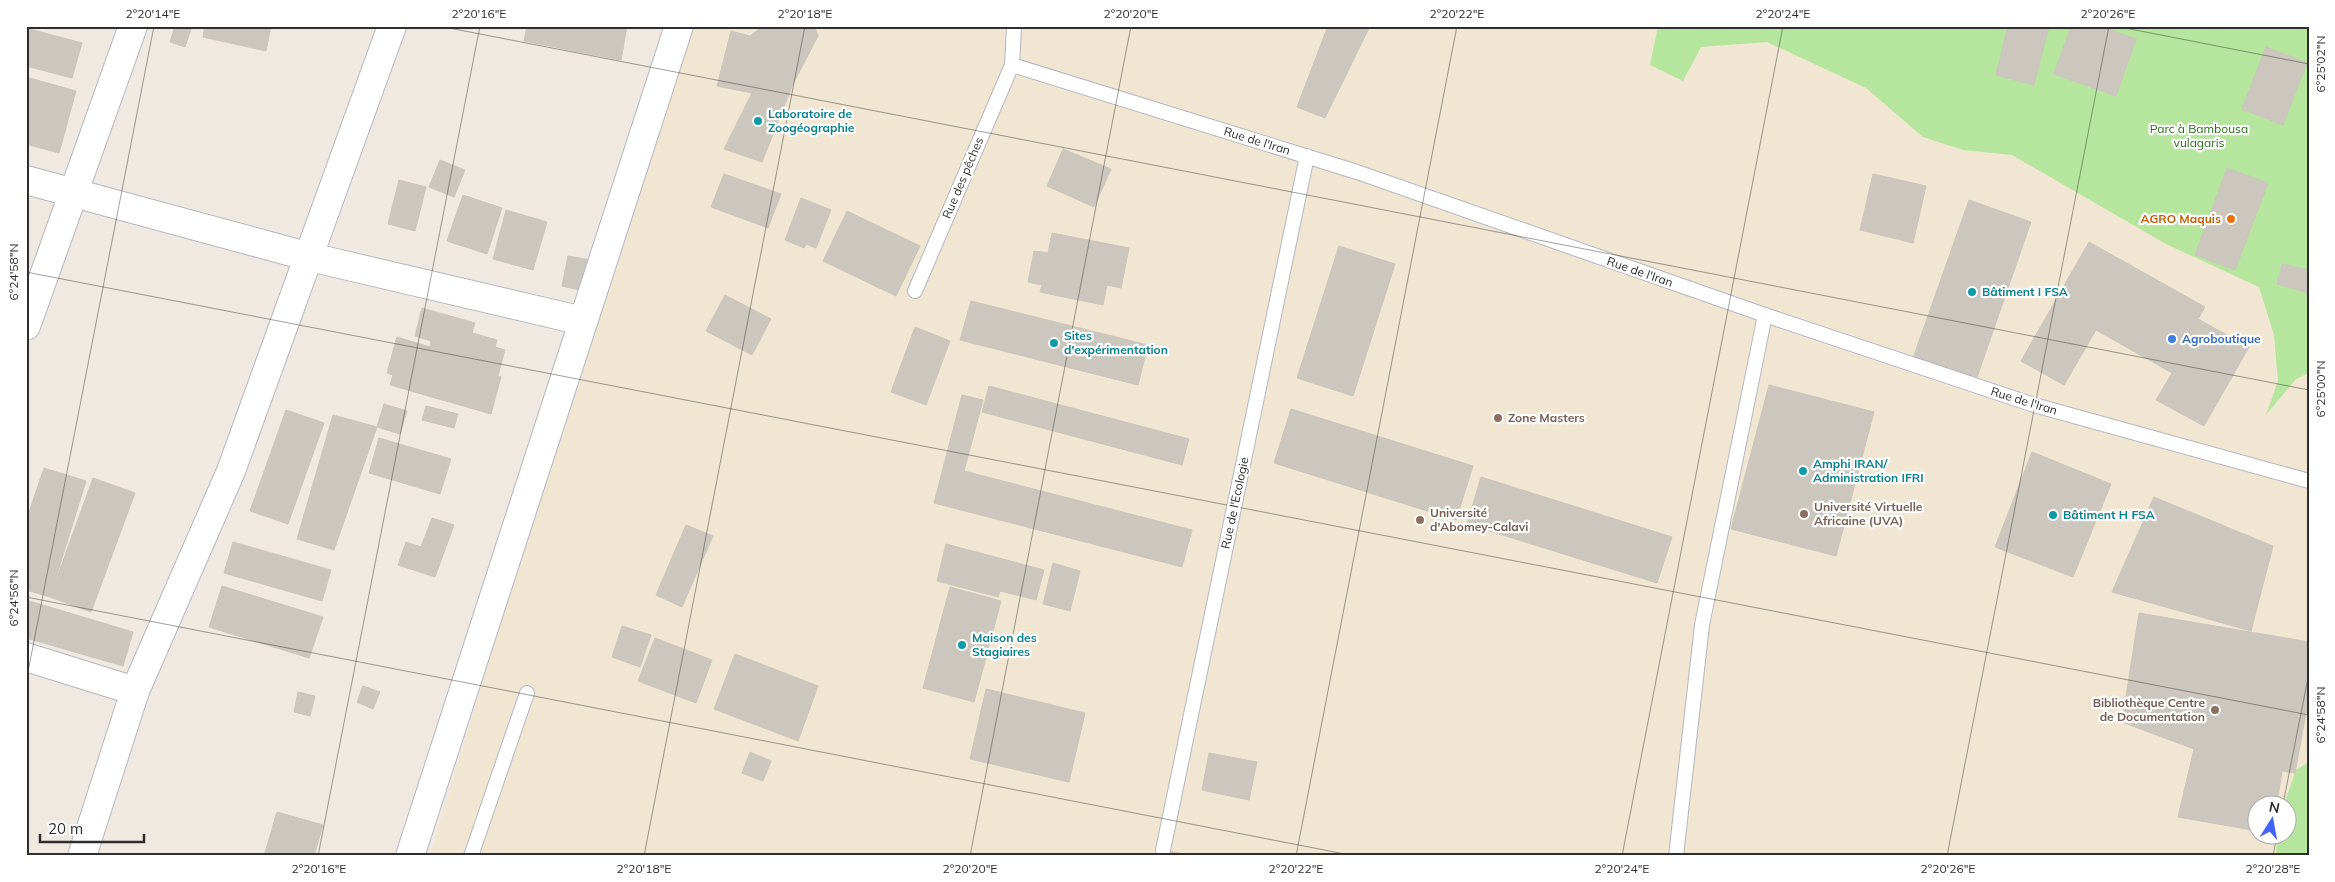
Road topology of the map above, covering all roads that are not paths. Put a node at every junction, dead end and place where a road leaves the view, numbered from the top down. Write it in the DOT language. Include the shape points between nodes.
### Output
graph roads {
  1 [pos="133,26"];
  2 [pos="392,26"];
  3 [pos="679,26"];
  4 [pos="1014,26"];
  5 [pos="1012,65"];
  6 [pos="1306,156"];
  7 [pos="26,180"];
  8 [pos="74,193"];
  9 [pos="310,257"];
  10 [pos="915,292"];
  11 [pos="1765,315"];
  12 [pos="583,321"];
  13 [pos="26,326"];
  14 [pos="2309,481"];
  15 [pos="26,658"];
  16 [pos="135,691"];
  17 [pos="526,693"];
  18 [pos="1164,850"];
  19 [pos="82,856"];
  20 [pos="410,856"];
  21 [pos="471,856"];
  22 [pos="1676,856"];
  1 -- 8 [label="street"];
  2 -- 9 [label="street"];
  3 -- 12 [label="street"];
  4 -- 5 [label="lane"];
  5 -- 6 [label="lane, Rue de l'Iran"];
  5 -- 10 [label="lane, Rue des pêches"];
  6 -- 11 [label="lane, Rue de l'Iran"];
  6 -- 18 [label="lane, Rue de l'Ecologie"];
  7 -- 8 [label="street"];
  8 -- 9 [label="street"];
  8 -- 13 [label="street"];
  9 -- 12 [label="street"];
  9 -- 16 [label="street" via="231,471"];
  11 -- 14 [label="lane, Rue de l'Iran" via="2034,405"];
  11 -- 22 [label="lane" via="1702,625"];
  12 -- 20 [label="street"];
  15 -- 16 [label="street"];
  16 -- 19 [label="street"];
  17 -- 21 [label="lane"];
}
